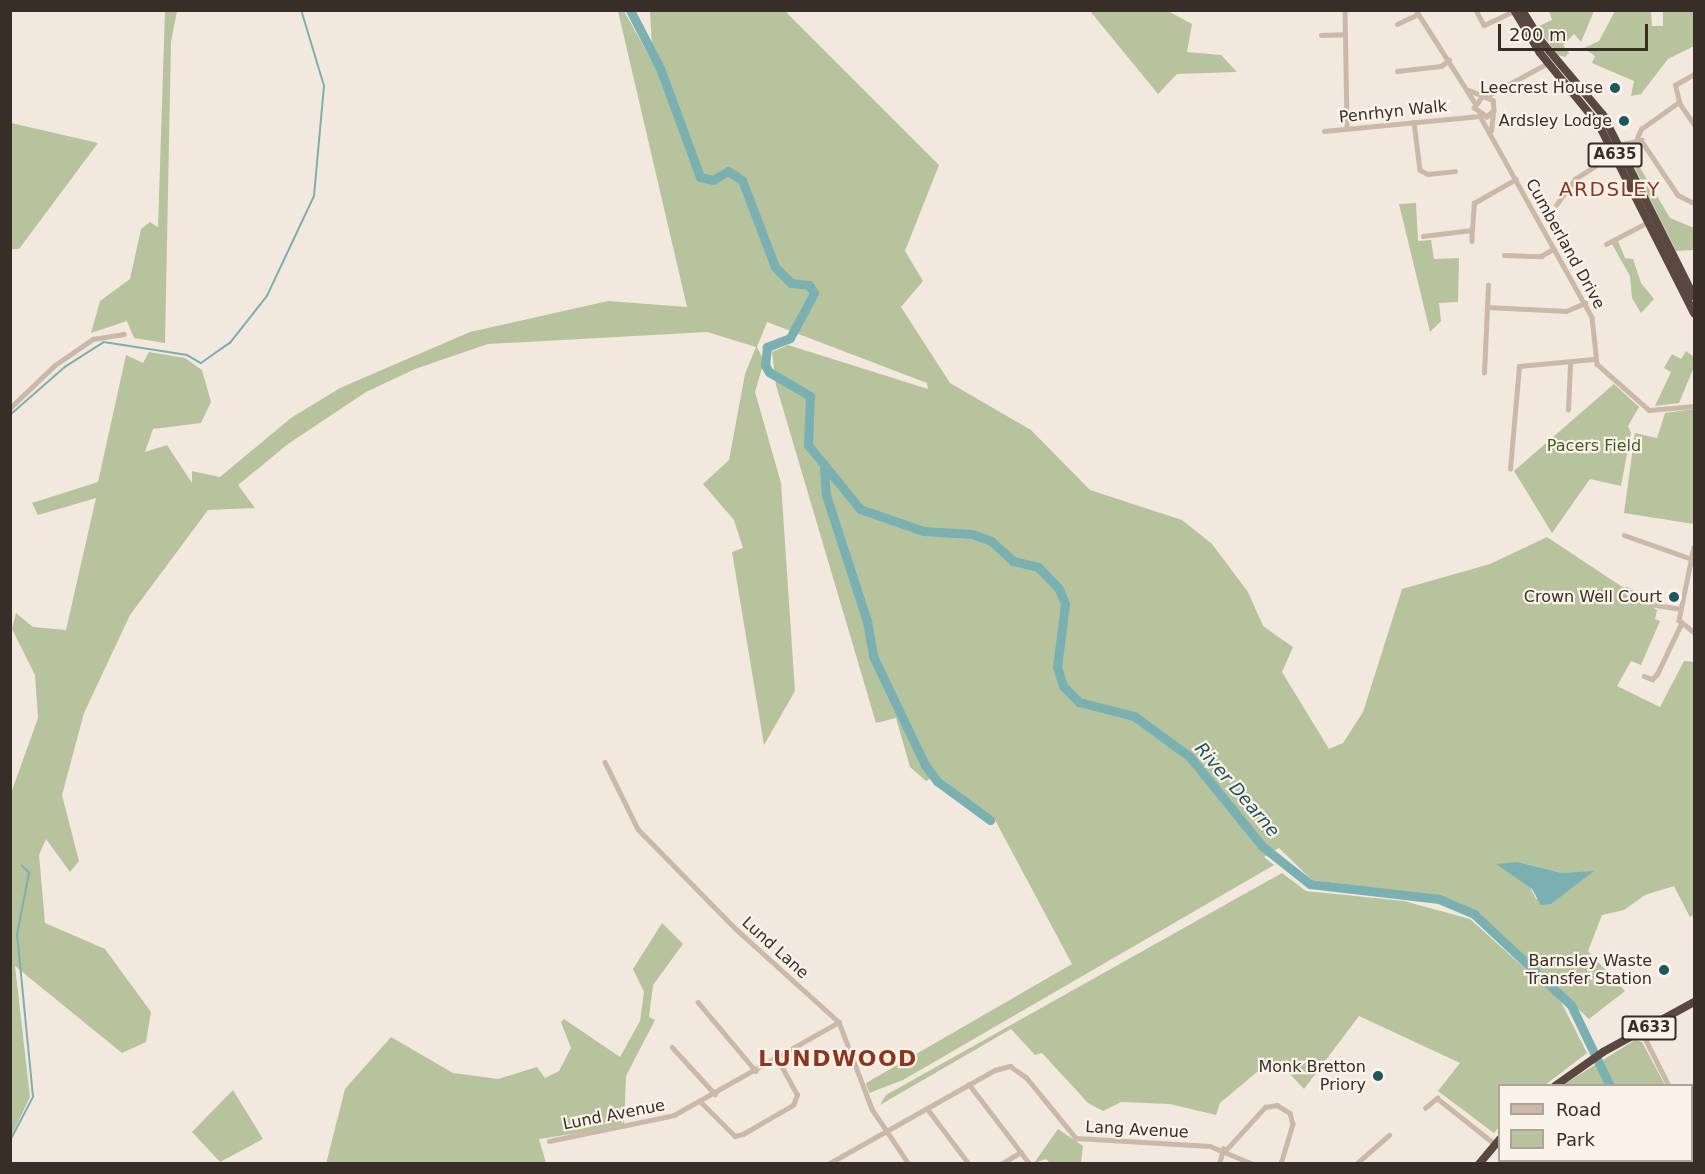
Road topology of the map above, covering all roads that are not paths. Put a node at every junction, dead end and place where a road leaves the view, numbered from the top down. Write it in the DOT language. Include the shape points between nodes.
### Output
graph roads {
  1 [pos="1345,10"];
  2 [pos="1476,10"];
  3 [pos="1522,10"];
  4 [pos="1514,11"];
  5 [pos="1417,12"];
  6 [pos="1397,24"];
  7 [pos="1345,34"];
  8 [pos="1321,35"];
  9 [pos="1449,60"];
  10 [pos="1551,60"];
  11 [pos="1397,71"];
  12 [pos="1695,74"];
  13 [pos="1469,90"];
  14 [pos="1504,90"];
  15 [pos="1485,96"];
  16 [pos="1679,102"];
  17 [pos="1474,104"];
  18 [pos="1494,110"];
  19 [pos="1464,116"];
  20 [pos="1480,116"];
  21 [pos="1414,122"];
  22 [pos="1695,124"];
  23 [pos="1347,128"];
  24 [pos="1324,131"];
  25 [pos="1491,131"];
  26 [pos="1637,138"];
  27 [pos="1619,145"];
  28 [pos="1614,154"];
  29 [pos="1452,170"];
  30 [pos="1516,179"];
  31 [pos="1695,203"];
  32 [pos="1556,205"];
  33 [pos="1648,222"];
  34 [pos="1472,230"];
  35 [pos="1423,236"];
  36 [pos="1472,241"];
  37 [pos="1606,244"];
  38 [pos="1553,249"];
  39 [pos="1668,254"];
  40 [pos="1504,255"];
  41 [pos="1488,285"];
  42 [pos="1695,297"];
  43 [pos="1584,303"];
  44 [pos="1488,307"];
  45 [pos="1695,313"];
  46 [pos="124,334"];
  47 [pos="1594,360"];
  48 [pos="1569,364"];
  49 [pos="1484,373"];
  50 [pos="1695,406"];
  51 [pos="10,408"];
  52 [pos="1568,410"];
  53 [pos="1510,469"];
  54 [pos="1624,536"];
  55 [pos="1695,547"];
  56 [pos="1693,560"];
  57 [pos="1626,589"];
  58 [pos="1681,609"];
  59 [pos="1680,622"];
  60 [pos="1695,632"];
  61 [pos="1644,676"];
  62 [pos="605,762"];
  63 [pos="698,1002"];
  64 [pos="1695,1002"];
  65 [pos="839,1022"];
  66 [pos="1642,1032"];
  67 [pos="672,1047"];
  68 [pos="776,1057"];
  69 [pos="756,1071"];
  70 [pos="969,1084"];
  71 [pos="1558,1084"];
  72 [pos="1668,1084"];
  73 [pos="714,1094"];
  74 [pos="701,1102"];
  75 [pos="927,1108"];
  76 [pos="1425,1108"];
  77 [pos="886,1131"];
  78 [pos="1389,1135"];
  79 [pos="549,1141"];
  80 [pos="1497,1142"];
  81 [pos="1225,1150"];
  82 [pos="1021,1152"];
  83 [pos="836,1161"];
  84 [pos="828,1164"];
  85 [pos="909,1164"];
  86 [pos="969,1164"];
  87 [pos="1001,1164"];
  88 [pos="1030,1164"];
  89 [pos="1219,1164"];
  90 [pos="1254,1164"];
  91 [pos="1281,1164"];
  92 [pos="1356,1164"];
  93 [pos="1479,1164"];
  1 -- 7 [label="street"];
  2 -- 4 [label="street" via="1485,28"];
  3 -- 10 [label="highway, A635"];
  4 -- 10 [label="highway, A635"];
  5 -- 6 [label="street"];
  5 -- 9 [label="street, Cumberland Drive"];
  7 -- 8 [label="street"];
  7 -- 23 [label="street"];
  9 -- 11 [label="street" via="1441,66"];
  9 -- 13 [label="street, Cumberland Drive"];
  10 -- 14 [label="street"];
  10 -- 27 [label="highway, A635" via="1587,92"];
  10 -- 28 [label="highway, A635" via="1590,110"];
  12 -- 16 [label="street" via="1675,85"];
  13 -- 15 [label="street"];
  13 -- 17 [label="street, Cumberland Drive"];
  14 -- 15 [label="street"];
  14 -- 18 [label="street"];
  15 -- 17 [label="street"];
  15 -- 18 [label="street"];
  16 -- 22 [label="street"];
  16 -- 26 [label="street" via="1641,129"];
  17 -- 19 [label="street, Penrhyn Walk"];
  17 -- 20 [label="street, Cumberland Drive"];
  18 -- 20 [label="street"];
  18 -- 25 [label="street"];
  19 -- 20 [label="street, Penrhyn Walk"];
  19 -- 21 [label="street, Penrhyn Walk"];
  20 -- 25 [label="street, Cumberland Drive"];
  21 -- 23 [label="street, Penrhyn Walk"];
  21 -- 29 [label="street" via="1420,170 1441,175"];
  23 -- 24 [label="street, Penrhyn Walk"];
  25 -- 30 [label="street, Cumberland Drive"];
  26 -- 27 [label="street"];
  26 -- 31 [label="street" via="1678,195"];
  27 -- 28 [label="highway"];
  27 -- 39 [label="highway, A635"];
  28 -- 32 [label="street" via="1568,185"];
  28 -- 33 [label="highway, A635"];
  30 -- 34 [label="street" via="1474,203"];
  30 -- 38 [label="street, Cumberland Drive"];
  33 -- 37 [label="street"];
  33 -- 39 [label="highway, A635"];
  34 -- 35 [label="street"];
  34 -- 36 [label="street"];
  38 -- 40 [label="street" via="1541,256"];
  38 -- 43 [label="street, Cumberland Drive"];
  39 -- 42 [label="highway, A635"];
  39 -- 45 [label="highway, A635"];
  41 -- 44 [label="street"];
  43 -- 44 [label="street" via="1566,311"];
  43 -- 47 [label="street, Cumberland Drive" via="1596,326"];
  44 -- 49 [label="street"];
  46 -- 51 [label="street" via="93,339 55,365"];
  47 -- 48 [label="street"];
  47 -- 50 [label="street" via="1649,410"];
  48 -- 52 [label="street"];
  48 -- 53 [label="street" via="1529,362 1519,366"];
  54 -- 56 [label="street"];
  55 -- 56 [label="street"];
  56 -- 58 [label="street"];
  57 -- 58 [label="street" via="1650,604"];
  58 -- 59 [label="street"];
  59 -- 60 [label="street"];
  59 -- 61 [label="street" via="1657,674 1652,679"];
  62 -- 65 [label="street, Lund Lane" via="617,793 646,838 736,929"];
  63 -- 69 [label="street"];
  64 -- 66 [label="highway, A633"];
  65 -- 68 [label="street, Lund Avenue"];
  65 -- 77 [label="street, Lund Lane" via="864,1093"];
  66 -- 71 [label="highway, A633" via="1603,1052"];
  66 -- 72 [label="street"];
  67 -- 73 [label="street"];
  68 -- 69 [label="street, Lund Avenue"];
  68 -- 74 [label="street" via="797,1095 793,1105 735,1136"];
  69 -- 73 [label="street, Lund Avenue"];
  70 -- 75 [label="street, Lang Avenue"];
  70 -- 81 [label="street, Lang Avenue" via="1010,1066 1026,1077 1076,1138"];
  70 -- 82 [label="street"];
  73 -- 74 [label="street, Lund Avenue"];
  74 -- 79 [label="street, Lund Avenue" via="674,1115"];
  75 -- 77 [label="street, Lang Avenue"];
  75 -- 86 [label="street"];
  76 -- 80 [label="street" via="1437,1098"];
  77 -- 83 [label="street, Lang Avenue"];
  77 -- 85 [label="street, Lund Lane"];
  78 -- 92 [label="street"];
  80 -- 93 [label="highway"];
  81 -- 89 [label="street"];
  81 -- 90 [label="street, Lang Avenue"];
  81 -- 91 [label="street" via="1264,1107 1277,1105 1290,1113 1293,1124"];
  82 -- 87 [label="street"];
  82 -- 88 [label="street"];
  83 -- 84 [label="street, Lang Avenue"];
}
